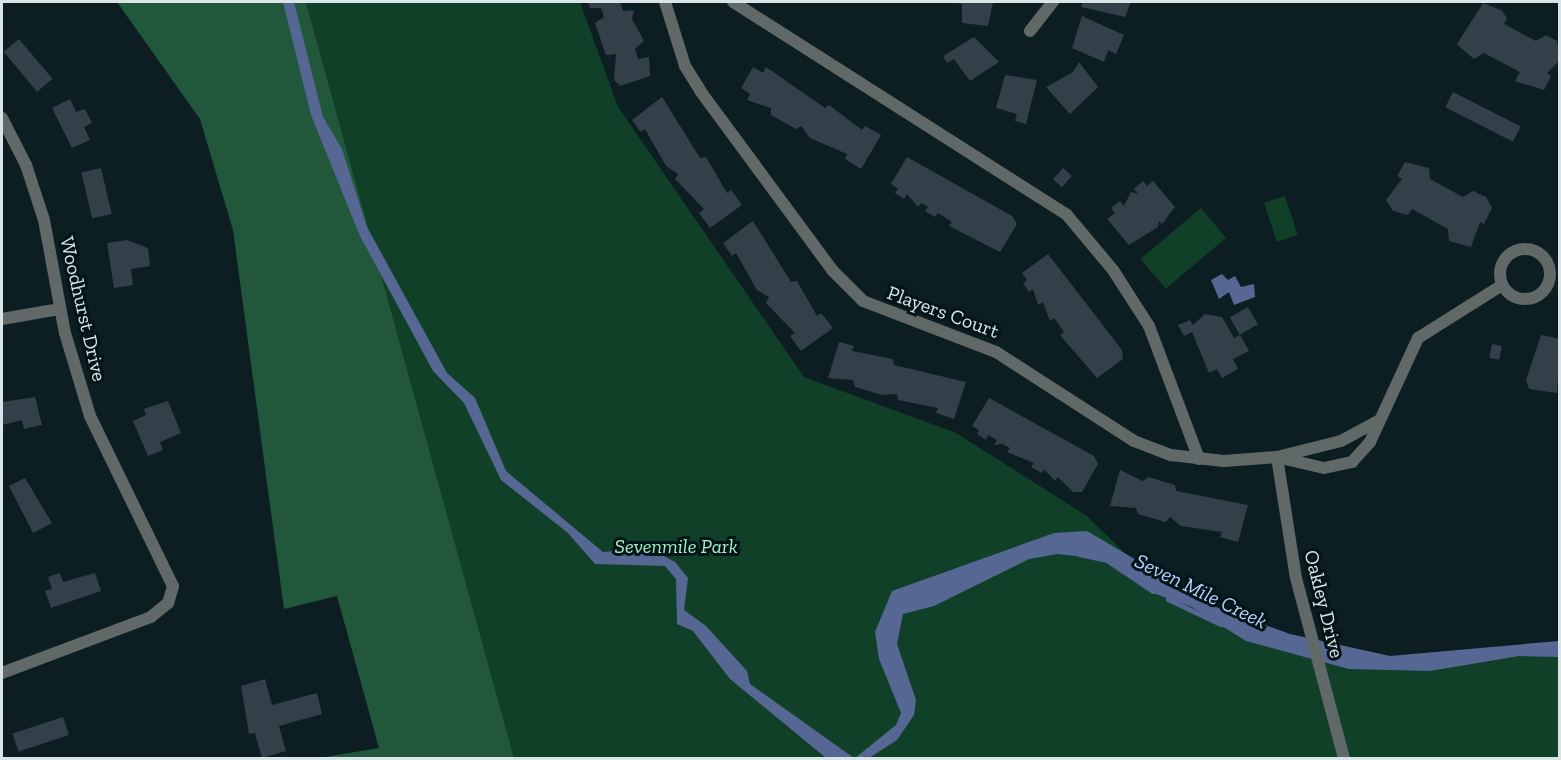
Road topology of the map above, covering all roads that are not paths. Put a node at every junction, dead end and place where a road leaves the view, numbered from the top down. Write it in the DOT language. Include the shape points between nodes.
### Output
graph roads {
  1 [pos="667,2"];
  2 [pos="732,2"];
  3 [pos="1053,2"];
  4 [pos="1030,31"];
  5 [pos="2,118"];
  6 [pos="1502,285"];
  7 [pos="60,309"];
  8 [pos="2,319"];
  9 [pos="1378,421"];
  10 [pos="1277,457"];
  11 [pos="1199,459"];
  12 [pos="2,673"];
  13 [pos="1344,759"];
  1 -- 11 [label="street, Players Court" via="685,66 701,92 853,293 883,312 996,352 1134,441"];
  2 -- 11 [label="street" via="1067,215 1113,270 1149,327"];
  3 -- 4 [label="street"];
  5 -- 7 [label="street, Woodhurst Drive" via="36,195"];
  6 -- 6 [label="street" via="1502,264 1515,250 1533,250 1548,263 1549,283 1535,298 1515,298"];
  6 -- 9 [label="street" via="1418,338"];
  7 -- 8 [label="street"];
  7 -- 12 [label="street, Woodhurst Drive" via="90,417 171,573 168,603 126,628"];
  9 -- 10 [label="street" via="1341,441"];
  9 -- 10 [label="street" via="1366,448 1346,465 1309,467"];
  10 -- 11 [label="street, Players Court"];
  10 -- 13 [label="street, Oakley Drive" via="1307,621"];
}
